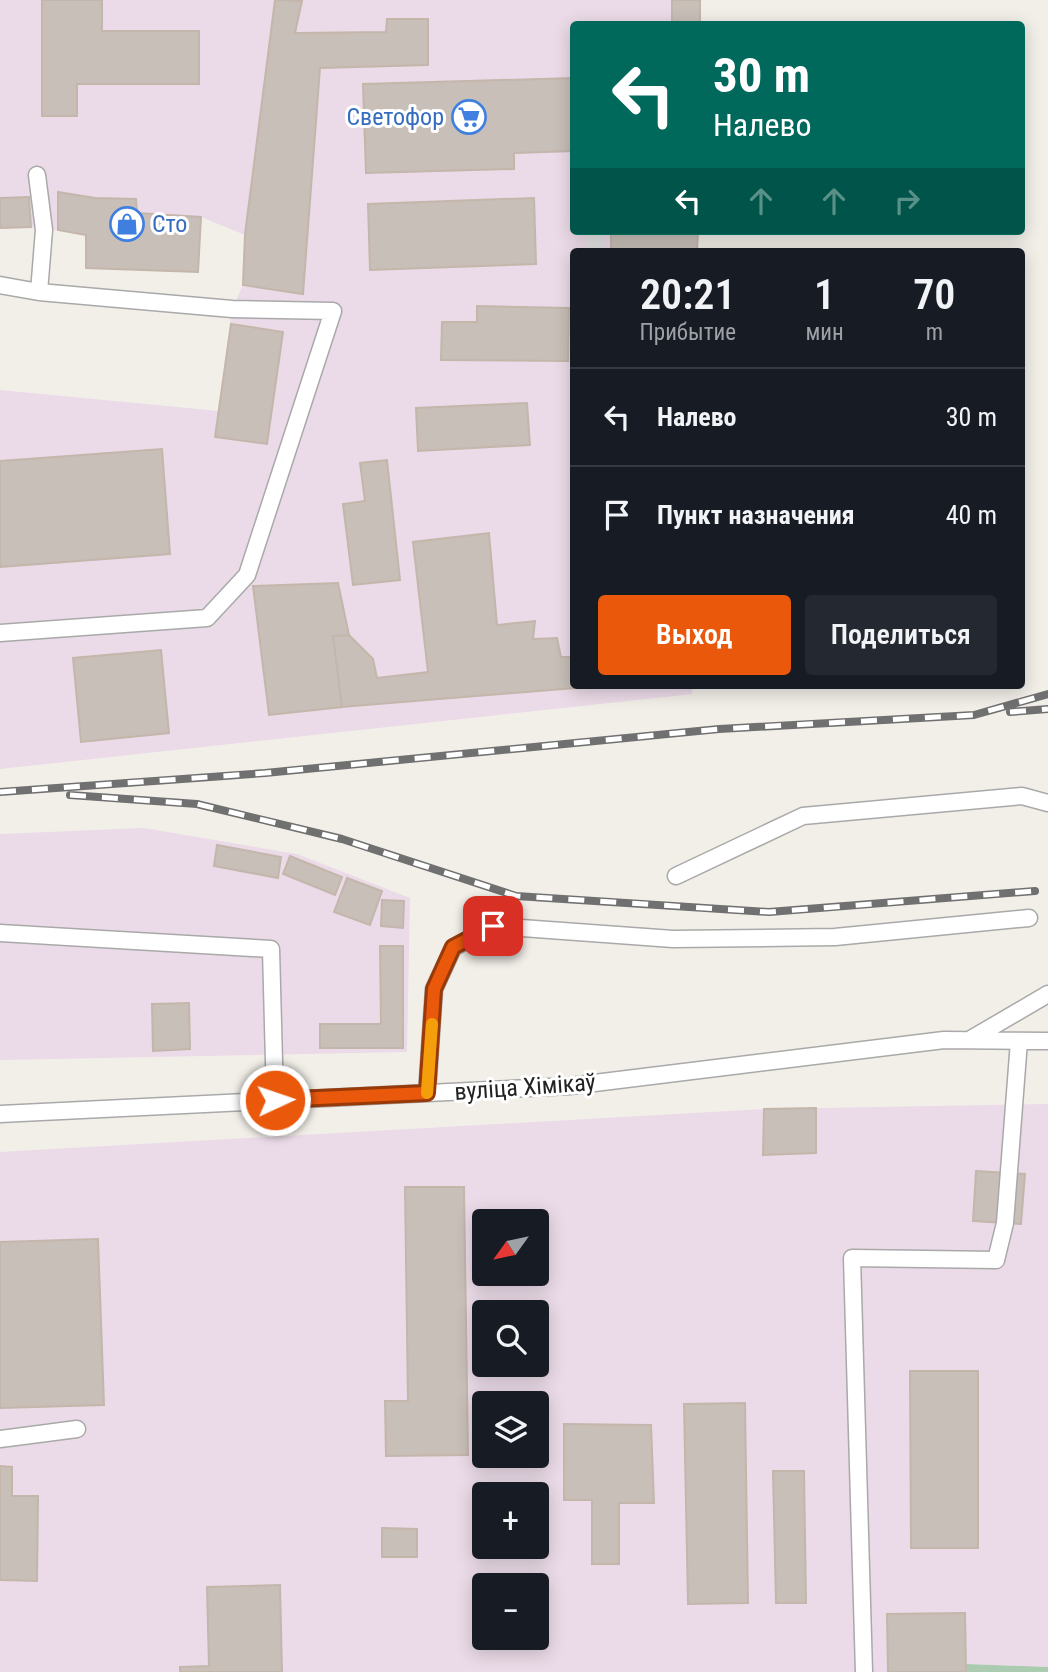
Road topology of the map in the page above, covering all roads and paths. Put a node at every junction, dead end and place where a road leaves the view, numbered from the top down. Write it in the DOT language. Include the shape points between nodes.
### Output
graph roads {
  1 [pos="37,175"];
  2 [pos="0,285"];
  3 [pos="39,292"];
  4 [pos="0,633"];
  5 [pos="1048,803"];
  6 [pos="676,876"];
  7 [pos="1029,918"];
  8 [pos="0,933"];
  9 [pos="1048,993"];
  10 [pos="969,1041"];
  11 [pos="1019,1041"];
  12 [pos="1048,1041"];
  13 [pos="427,1093"];
  14 [pos="275,1100"];
  15 [pos="0,1114"];
  16 [pos="76,1429"];
  17 [pos="0,1439"];
  18 [pos="864,1672"];
  1 -- 3 [label="lane" via="44,230"];
  2 -- 3 [label="lane"];
  3 -- 4 [label="lane" via="232,309 333,311 247,575 207,618"];
  5 -- 6 [label="lane" via="1022,796 803,816"];
  7 -- 13 [label="lane" via="835,937 673,939 493,926 453,947 434,989"];
  8 -- 14 [label="lane" via="271,949"];
  9 -- 10 [label="lane"];
  10 -- 11 [label="lane, вуліца Хімікаў"];
  10 -- 13 [label="lane, вуліца Хімікаў" via="944,1040 570,1086"];
  11 -- 12 [label="lane, вуліца Хімікаў"];
  11 -- 18 [label="lane" via="1005,1223 996,1261 852,1258"];
  13 -- 14 [label="lane, вуліца Хімікаў"];
  14 -- 15 [label="lane, вуліца Хімікаў"];
  16 -- 17 [label="lane"];
}
